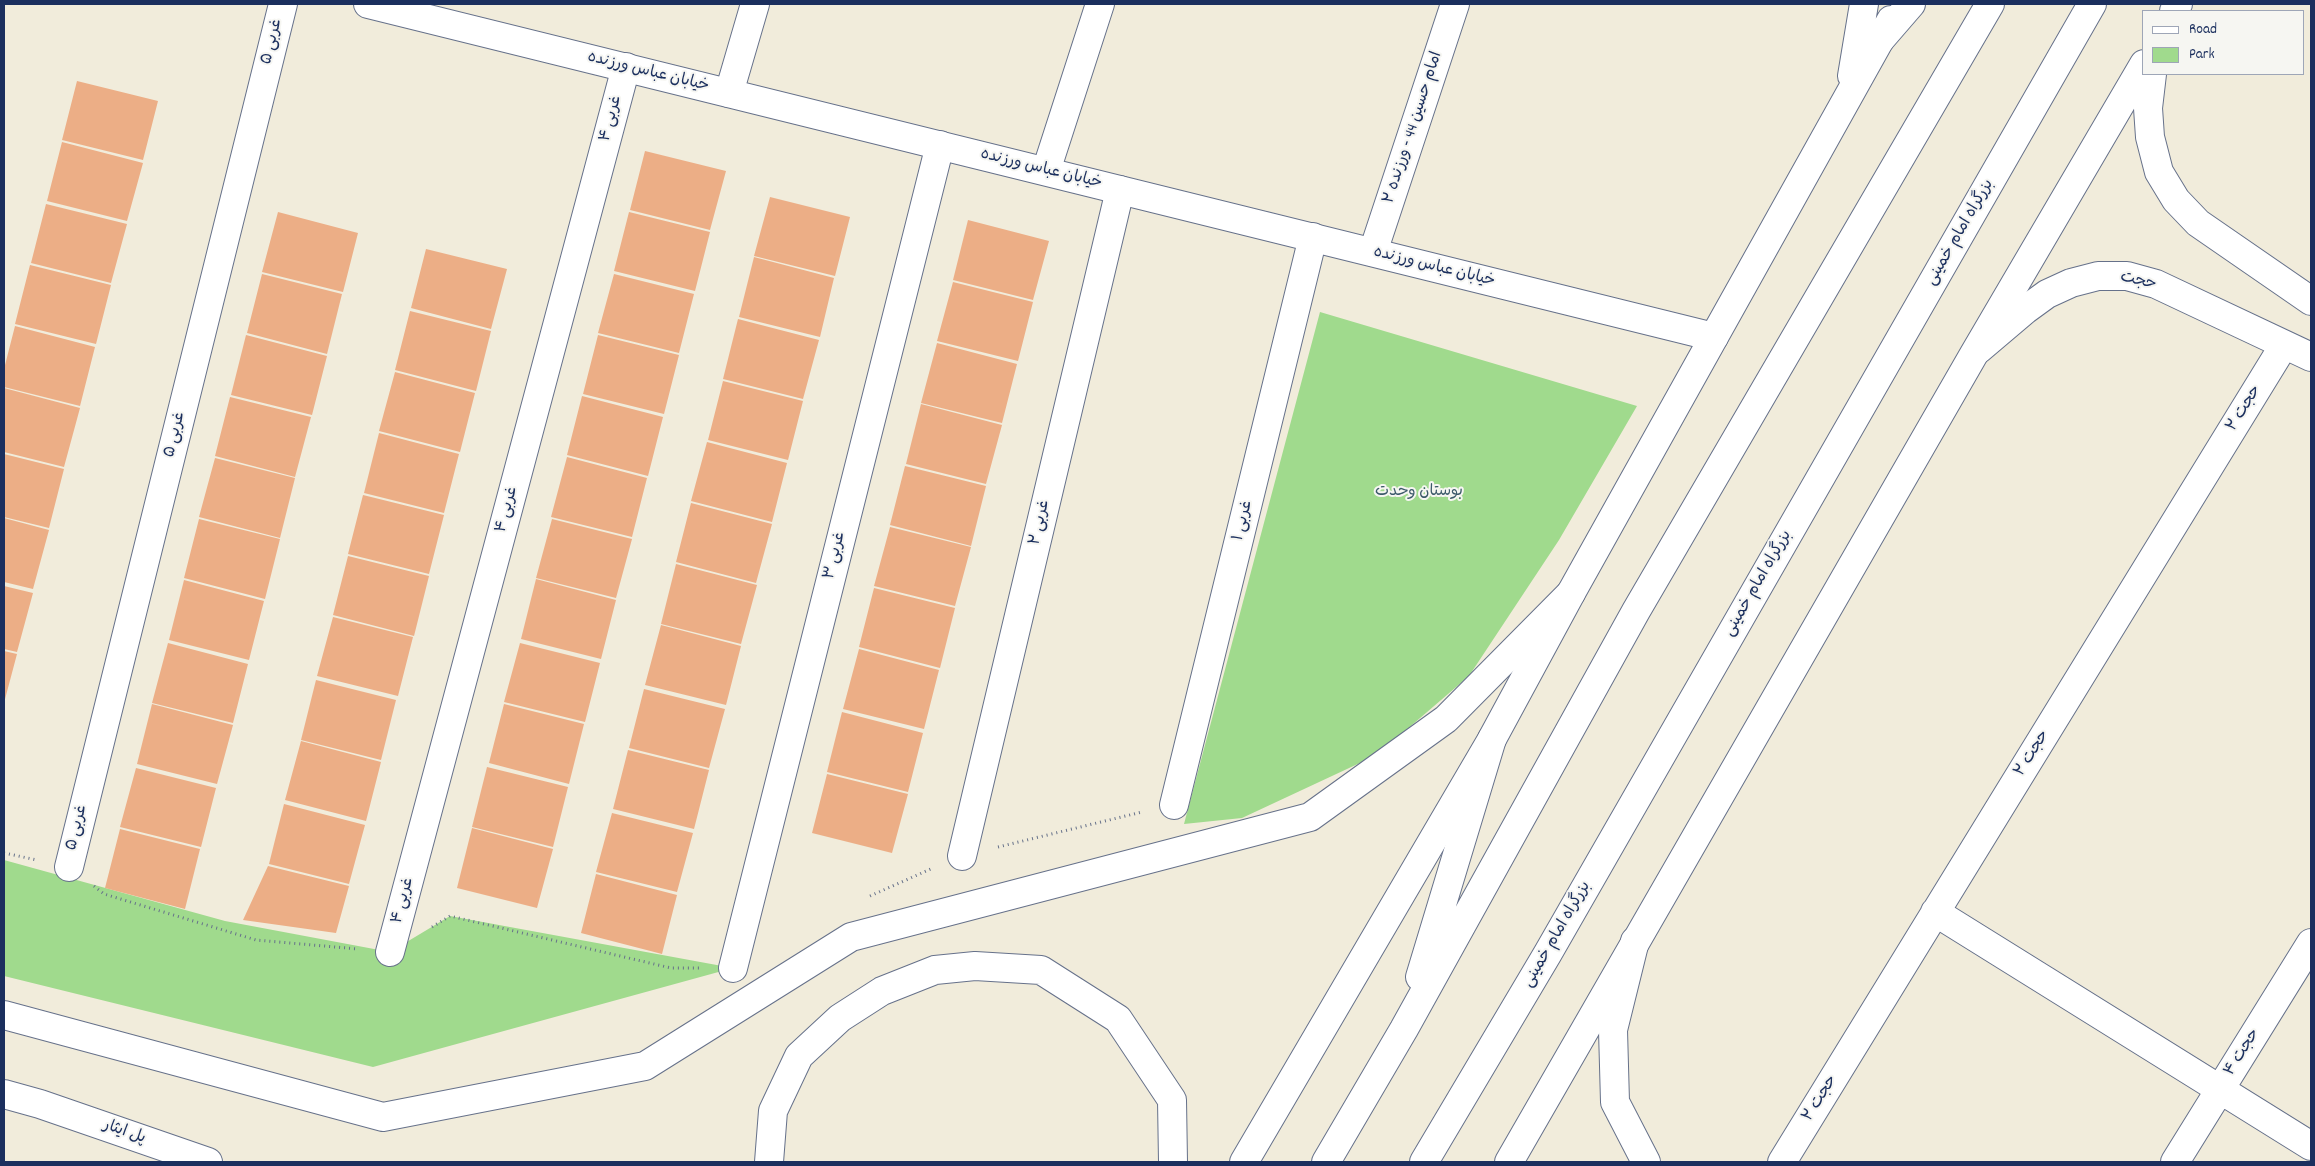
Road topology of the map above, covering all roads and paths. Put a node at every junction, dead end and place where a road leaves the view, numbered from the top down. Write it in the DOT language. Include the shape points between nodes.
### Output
graph roads {
  1 [pos="283,4"];
  2 [pos="368,4"];
  3 [pos="756,4"];
  4 [pos="1100,4"];
  5 [pos="1455,4"];
  6 [pos="1864,4"];
  7 [pos="1900,4"];
  8 [pos="1911,4"];
  9 [pos="1990,4"];
  10 [pos="2092,4"];
  11 [pos="1879,41"];
  12 [pos="2142,67"];
  13 [pos="626,68"];
  14 [pos="2152,75"];
  15 [pos="729,93"];
  16 [pos="1849,94"];
  17 [pos="940,145"];
  18 [pos="1046,171"];
  19 [pos="1120,190"];
  20 [pos="1313,237"];
  21 [pos="1372,252"];
  22 [pos="2311,301"];
  23 [pos="1714,337"];
  24 [pos="2284,345"];
  25 [pos="1974,354"];
  26 [pos="2311,357"];
  27 [pos="1571,593"];
  28 [pos="1492,739"];
  29 [pos="1174,805"];
  30 [pos="4,853"];
  31 [pos="962,856"];
  32 [pos="69,867"];
  33 [pos="865,898"];
  34 [pos="1935,912"];
  35 [pos="1635,941"];
  36 [pos="2311,943"];
  37 [pos="390,952"];
  38 [pos="733,968"];
  39 [pos="4,1015"];
  40 [pos="1404,1029"];
  41 [pos="2221,1089"];
  42 [pos="4,1094"];
  43 [pos="2311,1146"];
  44 [pos="208,1162"];
  45 [pos="769,1162"];
  46 [pos="1173,1162"];
  47 [pos="1244,1162"];
  48 [pos="1326,1162"];
  49 [pos="1424,1162"];
  50 [pos="1509,1162"];
  51 [pos="1646,1162"];
  52 [pos="1782,1162"];
  53 [pos="2175,1162"];
  1 -- 32 [label="main road, غربی ۵"];
  2 -- 13 [label="main road, خیابان عباس ورزنده"];
  3 -- 15 [label="main road"];
  4 -- 18 [label="main road"];
  5 -- 21 [label="main road, امام حسین 44 - ورزنده ۲"];
  6 -- 16 [label="main road"];
  7 -- 11 [label="main road"];
  8 -- 11 [label="main road"];
  9 -- 40 [label="main road" via="1636,611"];
  10 -- 49 [label="main road, بزرگراه امام خمینی" via="1548,953"];
  11 -- 16 [label="main road"];
  12 -- 25 [label="main road"];
  13 -- 15 [label="main road, خیابان عباس ورزنده"];
  13 -- 37 [label="main road, غربی ۴"];
  14 -- 22 [label="main road" via="2148,108 2150,137 2159,172 2176,200 2198,223"];
  15 -- 17 [label="main road, خیابان عباس ورزنده"];
  16 -- 23 [label="main road"];
  17 -- 18 [label="main road, خیابان عباس ورزنده"];
  17 -- 38 [label="main road, غربی ۳"];
  18 -- 19 [label="main road, خیابان عباس ورزنده"];
  19 -- 20 [label="main road, خیابان عباس ورزنده"];
  19 -- 31 [label="main road, غربی ۲"];
  20 -- 21 [label="main road, خیابان عباس ورزنده"];
  20 -- 29 [label="main road, غربی ۱"];
  21 -- 23 [label="main road, خیابان عباس ورزنده"];
  23 -- 27 [label="main road"];
  24 -- 25 [label="main road, حجت" via="2156,284 2127,276 2098,276 2047,294"];
  24 -- 26 [label="main road, حجت"];
  24 -- 34 [label="main road, حجت ۲"];
  25 -- 35 [label="main road"];
  27 -- 28 [label="main road"];
  27 -- 39 [label="main road" via="1446,719 1310,817 851,938 645,1066 383,1117"];
  28 -- 40 [label="main road"];
  28 -- 47 [label="main road"];
  29 -- 31 [label="path"];
  30 -- 32 [label="path"];
  31 -- 33 [label="path"];
  32 -- 37 [label="path" via="104,894 256,940"];
  34 -- 41 [label="main road"];
  34 -- 52 [label="main road, حجت ۲"];
  35 -- 50 [label="main road"];
  35 -- 51 [label="main road" via="1613,1030 1615,1102"];
  36 -- 41 [label="main road, حجت ۴"];
  37 -- 38 [label="path" via="450,916 671,968"];
  40 -- 48 [label="main road"];
  41 -- 43 [label="main road"];
  41 -- 53 [label="main road, حجت ۴"];
  42 -- 44 [label="main road, پل ایثار"];
  45 -- 46 [label="main road" via="773,1111 799,1056 840,1018 882,990 935,970 975,966 1041,970 1118,1018 1172,1100"];
}
